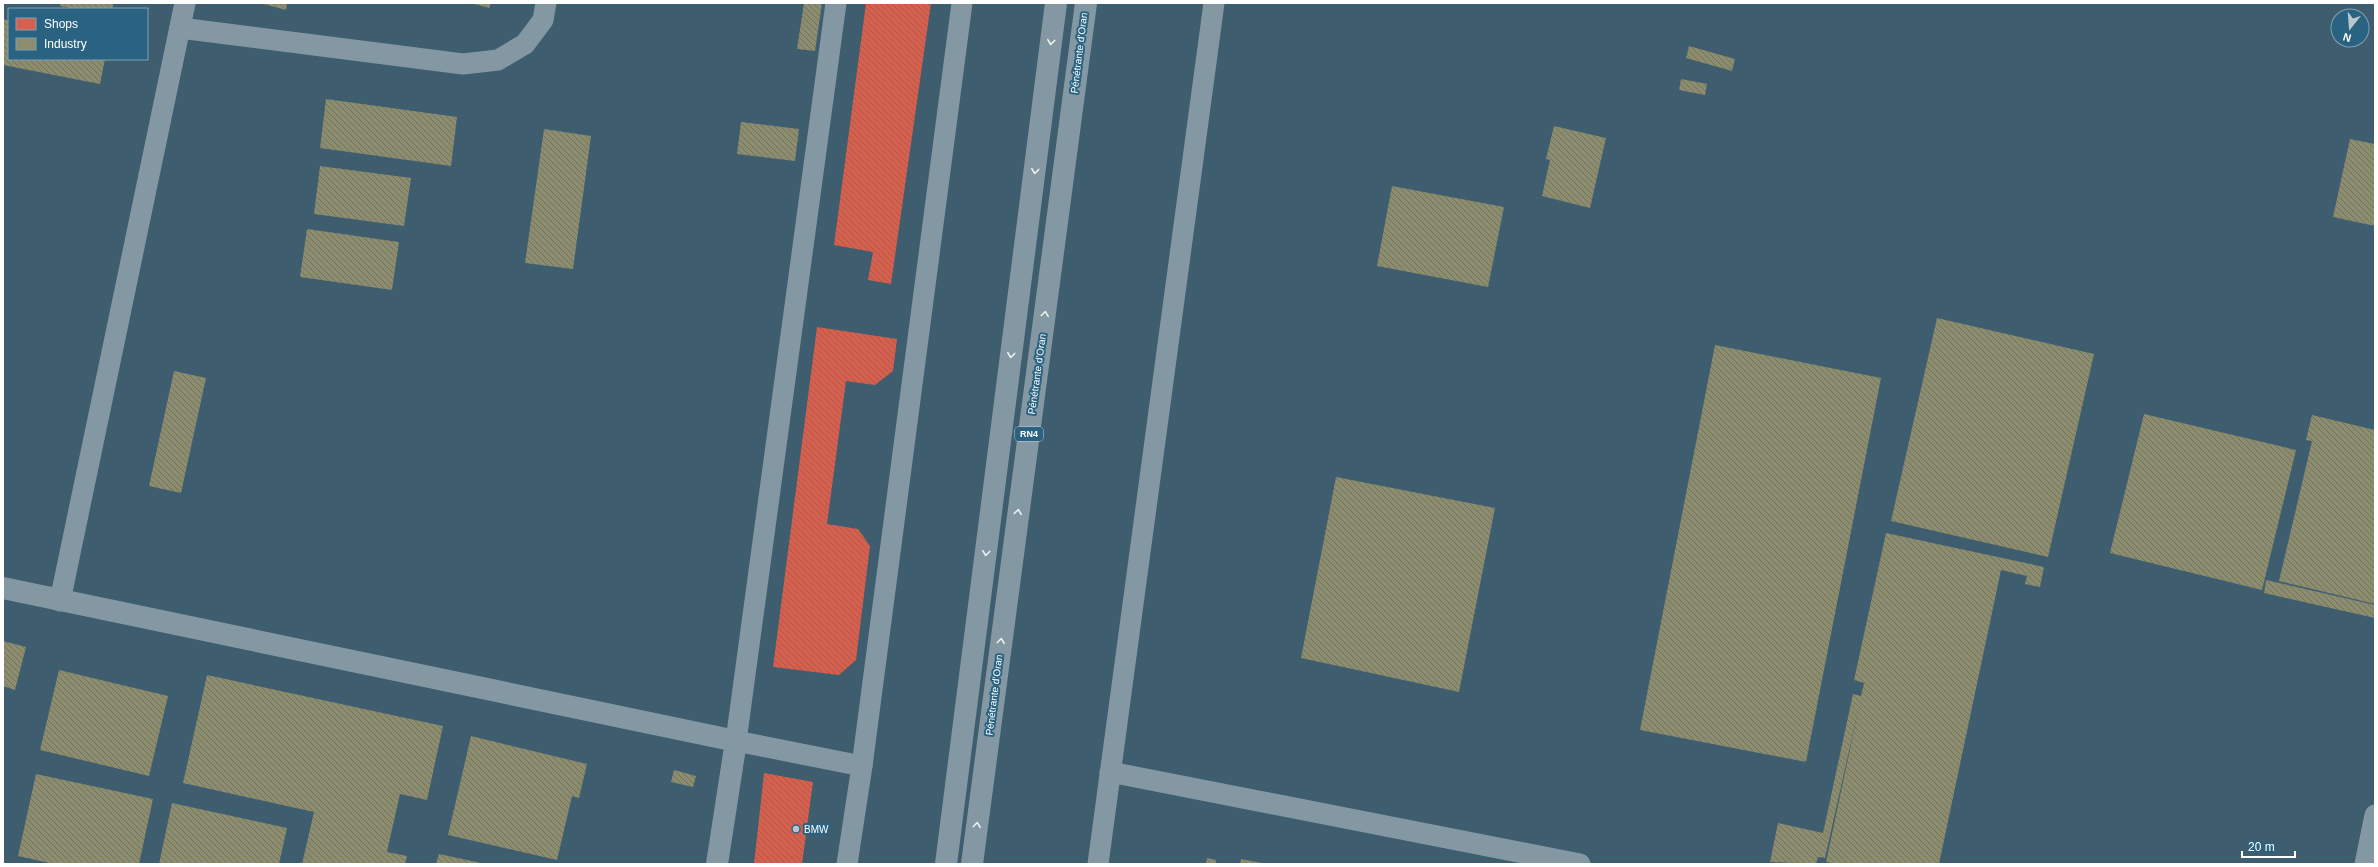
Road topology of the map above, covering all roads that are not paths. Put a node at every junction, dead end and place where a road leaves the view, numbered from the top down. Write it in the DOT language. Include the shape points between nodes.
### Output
graph roads {
  1 [pos="185,3"];
  2 [pos="546,3"];
  3 [pos="836,3"];
  4 [pos="962,3"];
  5 [pos="1056,3"];
  6 [pos="1086,3"];
  7 [pos="1214,3"];
  8 [pos="180,28"];
  9 [pos="3,588"];
  10 [pos="60,601"];
  11 [pos="736,740"];
  12 [pos="862,766"];
  13 [pos="1110,772"];
  14 [pos="2375,815"];
  15 [pos="717,864"];
  16 [pos="847,864"];
  17 [pos="946,864"];
  18 [pos="972,864"];
  19 [pos="1098,864"];
  20 [pos="1580,864"];
  21 [pos="2365,864"];
  1 -- 8 [label="street"];
  2 -- 8 [label="street" via="543,20 525,44 498,60 463,64"];
  3 -- 11 [label="street"];
  4 -- 12 [label="street"];
  5 -- 17 [label="main road, RN4, one-way"];
  18 -- 6 [label="main road, Pénétrante d'Oran / RN4, one-way"];
  7 -- 13 [label="street"];
  8 -- 10 [label="street"];
  9 -- 10 [label="main road"];
  10 -- 11 [label="main road"];
  11 -- 12 [label="street"];
  11 -- 15 [label="main road"];
  12 -- 16 [label="street"];
  13 -- 19 [label="street"];
  13 -- 20 [label="street"];
  14 -- 21 [label="street"];
}
